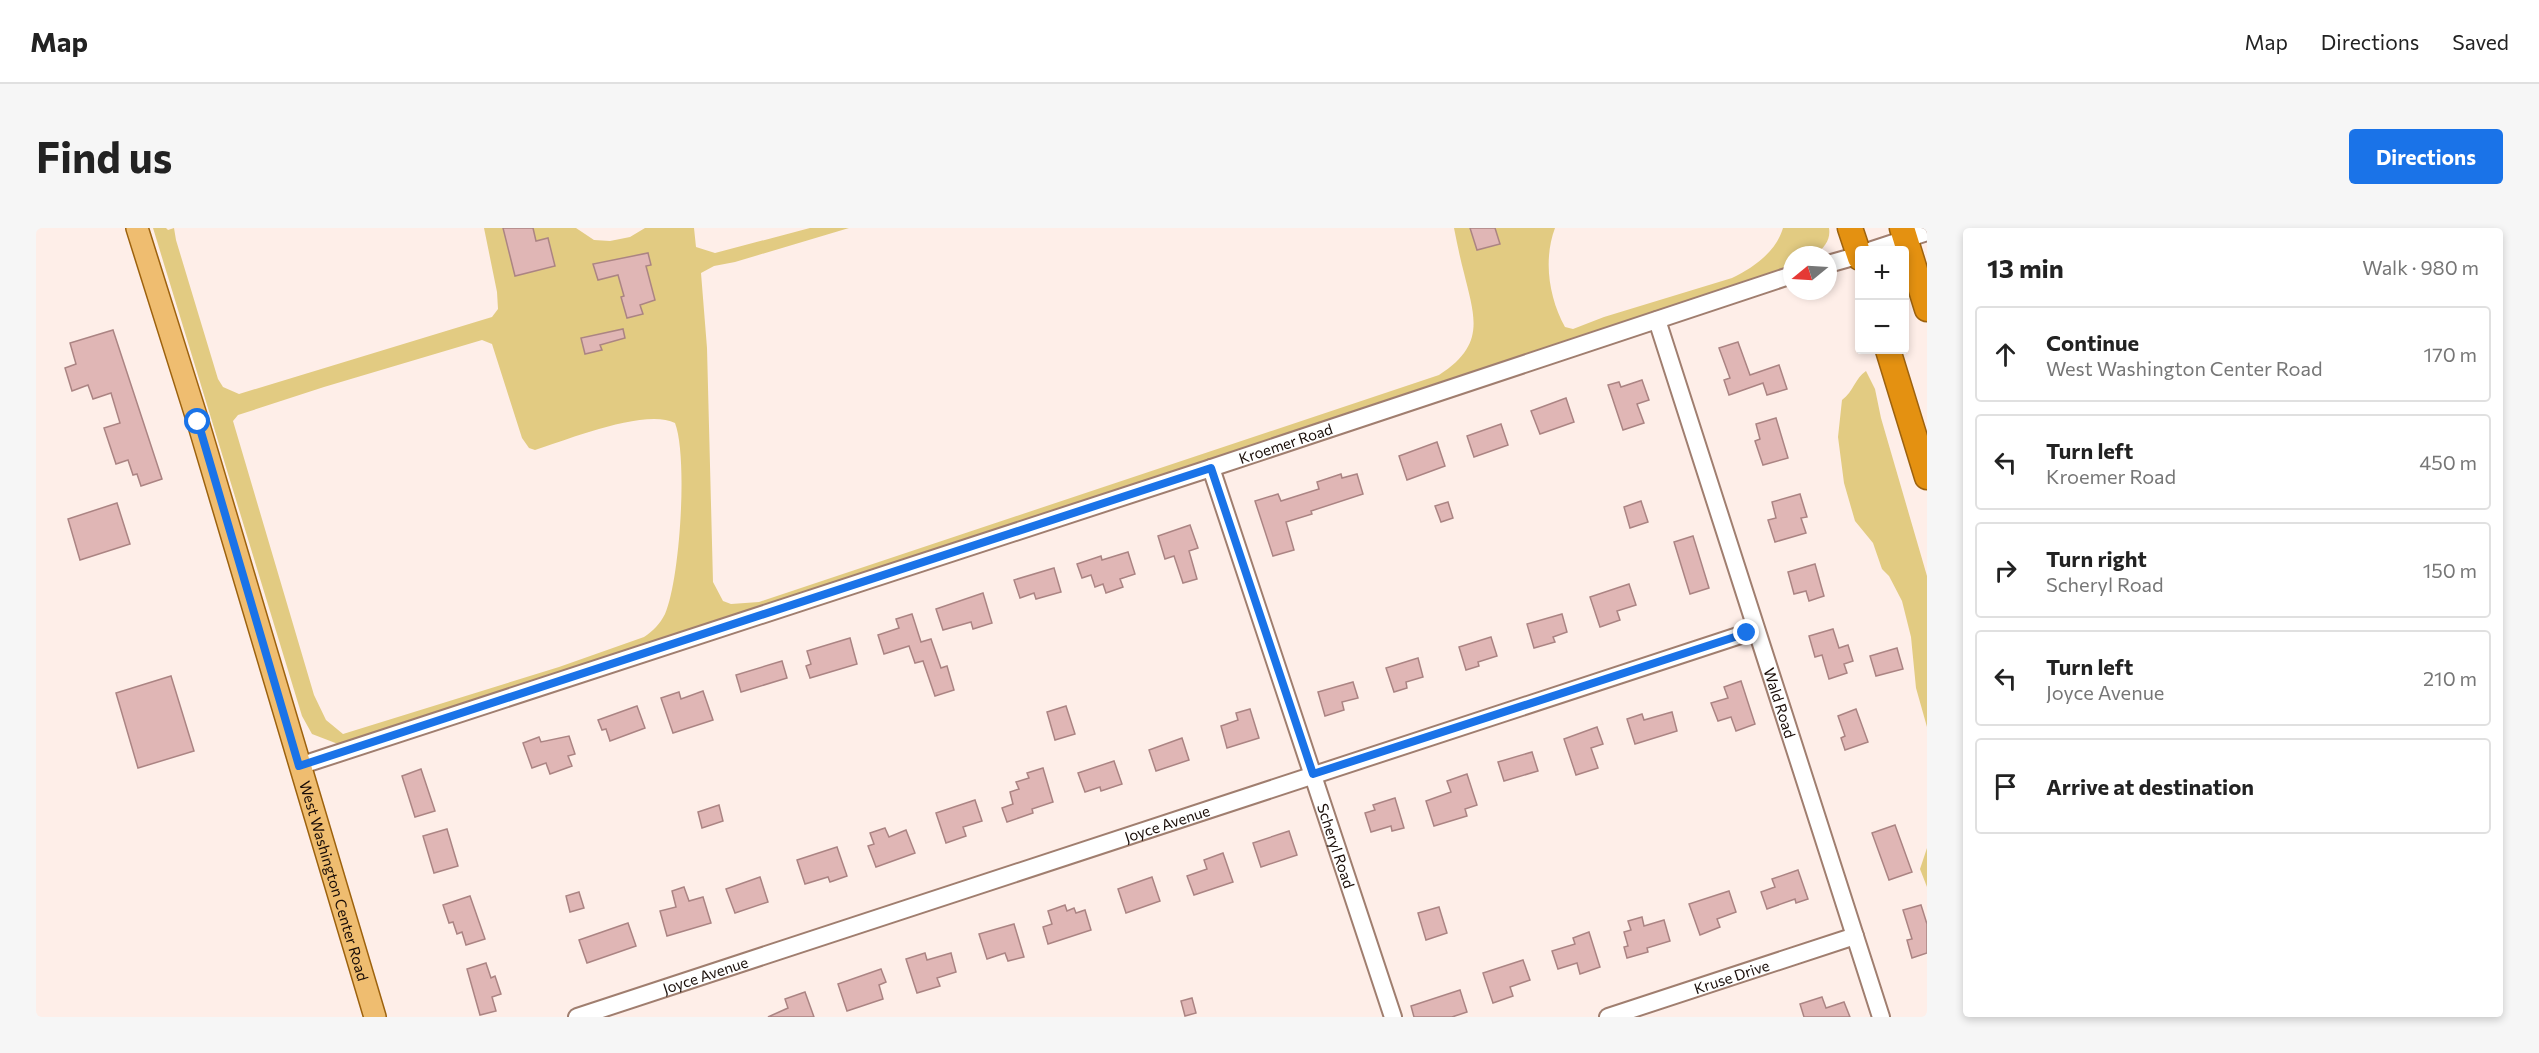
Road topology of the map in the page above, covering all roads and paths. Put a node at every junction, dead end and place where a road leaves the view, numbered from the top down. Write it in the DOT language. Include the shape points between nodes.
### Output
graph roads {
  1 [pos="137,228"];
  2 [pos="1850,228"];
  3 [pos="1912,233"];
  4 [pos="1858,246"];
  5 [pos="1882,246"];
  6 [pos="1855,257"];
  7 [pos="1837,262"];
  8 [pos="1783,278"];
  9 [pos="1927,309"];
  10 [pos="1657,320"];
  11 [pos="1889,354"];
  12 [pos="1211,468"];
  13 [pos="1927,477"];
  14 [pos="1756,630"];
  15 [pos="299,766"];
  16 [pos="1313,774"];
  17 [pos="1855,936"];
  18 [pos="375,1017"];
  19 [pos="578,1017"];
  20 [pos="1393,1017"];
  21 [pos="1608,1017"];
  22 [pos="1881,1017"];
  1 -- 15 [label="main road, West Washington Center Road"];
  2 -- 4 [label="highway"];
  3 -- 5 [label="street"];
  3 -- 9 [label="highway"];
  6 -- 7 [label="street"];
  8 -- 10 [label="street, Kroemer Road"];
  10 -- 12 [label="street, Kroemer Road"];
  10 -- 14 [label="street, Wald Road"];
  11 -- 13 [label="highway"];
  12 -- 15 [label="street, Kroemer Road"];
  12 -- 16 [label="street, Scheryl Road"];
  14 -- 16 [label="street, Joyce Avenue"];
  14 -- 17 [label="street, Wald Road"];
  15 -- 18 [label="main road, West Washington Center Road"];
  16 -- 19 [label="street, Joyce Avenue"];
  16 -- 20 [label="street, Scheryl Road"];
  17 -- 21 [label="street, Kruse Drive"];
  17 -- 22 [label="street, Wald Road"];
}
